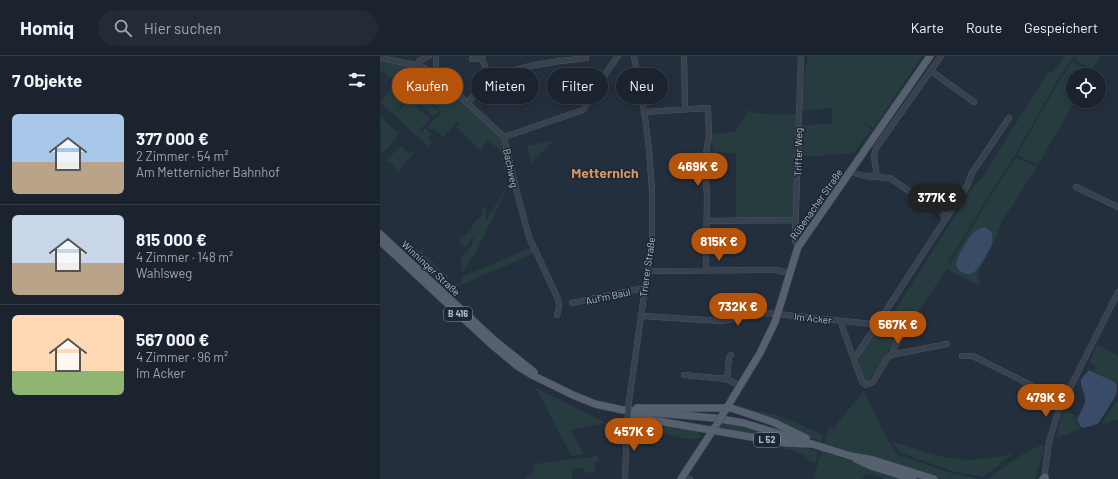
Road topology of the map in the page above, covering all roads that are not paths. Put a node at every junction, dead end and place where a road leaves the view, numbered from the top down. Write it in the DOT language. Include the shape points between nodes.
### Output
graph roads {
  1 [pos="430,56"];
  2 [pos="436,56"];
  3 [pos="586,56"];
  4 [pos="618,56"];
  5 [pos="634,56"];
  6 [pos="684,56"];
  7 [pos="801,56"];
  8 [pos="930,56"];
  9 [pos="941,56"];
  10 [pos="482,57"];
  11 [pos="380,58"];
  12 [pos="560,58"];
  13 [pos="472,59"];
  14 [pos="418,65"];
  15 [pos="436,67"];
  16 [pos="487,68"];
  17 [pos="524,68"];
  18 [pos="931,71"];
  19 [pos="471,100"];
  20 [pos="974,102"];
  21 [pos="468,103"];
  22 [pos="685,109"];
  23 [pos="644,112"];
  24 [pos="1009,118"];
  25 [pos="504,137"];
  26 [pos="852,169"];
  27 [pos="876,177"];
  28 [pos="1076,187"];
  29 [pos="1118,207"];
  30 [pos="947,217"];
  31 [pos="707,220"];
  32 [pos="796,220"];
  33 [pos="380,234"];
  34 [pos="380,241"];
  35 [pos="730,246"];
  36 [pos="706,247"];
  37 [pos="798,247"];
  38 [pos="646,271"];
  39 [pos="706,271"];
  40 [pos="790,272"];
  41 [pos="644,288"];
  42 [pos="1118,292"];
  43 [pos="572,303"];
  44 [pos="557,315"];
  45 [pos="778,315"];
  46 [pos="641,316"];
  47 [pos="842,321"];
  48 [pos="876,326"];
  49 [pos="912,326"];
  50 [pos="947,344"];
  51 [pos="893,354"];
  52 [pos="731,355"];
  53 [pos="962,356"];
  54 [pos="854,359"];
  55 [pos="684,375"];
  56 [pos="542,379"];
  57 [pos="727,379"];
  58 [pos="740,386"];
  59 [pos="1063,401"];
  60 [pos="611,408"];
  61 [pos="725,410"];
  62 [pos="712,431"];
  63 [pos="814,444"];
  64 [pos="851,456"];
  65 [pos="684,478"];
  66 [pos="625,479"];
  67 [pos="913,479"];
  68 [pos="934,479"];
  69 [pos="1044,479"];
  1 -- 14 [label="street" via="419,61"];
  2 -- 15 [label="street"];
  3 -- 12 [label="street"];
  4 -- 25 [label="street, Bachweg" via="583,110"];
  5 -- 23 [label="street, Trierer Straße"];
  6 -- 22 [label="street"];
  7 -- 32 [label="street, Trifter Weg"];
  8 -- 26 [label="main road, Rübenacher Straße"];
  9 -- 18 [label="street"];
  10 -- 13 [label="street"];
  10 -- 16 [label="street"];
  11 -- 14 [label="street"];
  12 -- 17 [label="street"];
  14 -- 21 [label="street" via="437,74"];
  18 -- 20 [label="street"];
  18 -- 27 [label="street" via="875,150"];
  19 -- 21 [label="street"];
  21 -- 25 [label="street"];
  22 -- 23 [label="street"];
  22 -- 31 [label="street" via="708,108 709,137 705,167"];
  23 -- 38 [label="street, Trierer Straße" via="651,168 652,213 652,239"];
  24 -- 30 [label="street" via="972,173 967,186"];
  25 -- 44 [label="street, Bachweg" via="529,237 558,299"];
  26 -- 27 [label="street" via="856,174"];
  26 -- 37 [label="main road, Rübenacher Straße"];
  27 -- 30 [label="street" via="893,179"];
  28 -- 29 [label="street"];
  30 -- 48 [label="street"];
  31 -- 32 [label="street"];
  31 -- 36 [label="street"];
  32 -- 37 [label="street, Trifter Weg" via="795,241"];
  33 -- 56 [label="main road, Winninger Straße / B 416" via="494,340"];
  34 -- 56 [label="main road, Winninger Straße / B 416" via="491,344 521,368"];
  35 -- 36 [label="street"];
  36 -- 39 [label="street"];
  37 -- 40 [label="main road, Rübenacher Straße"];
  38 -- 39 [label="street"];
  38 -- 41 [label="street, Trierer Straße"];
  39 -- 40 [label="street"];
  40 -- 45 [label="main road, Rübenacher Straße"];
  41 -- 43 [label="street, Auf'm Baul"];
  41 -- 46 [label="street, Trierer Straße"];
  42 -- 59 [label="street"];
  45 -- 46 [label="street, Im Acker" via="758,314 722,321"];
  45 -- 47 [label="street, Im Acker"];
  45 -- 58 [label="main road, Rübenacher Straße"];
  46 -- 66 [label="street, Trierer Straße, bridge" via="629,401"];
  47 -- 48 [label="street, Im Acker"];
  47 -- 54 [label="street, Im Acker"];
  48 -- 54 [label="street"];
  49 -- 51 [label="street, Im Acker" via="896,345"];
  50 -- 51 [label="street"];
  51 -- 54 [label="street, Im Acker" via="888,357 869,385 862,381"];
  52 -- 57 [label="street" via="728,358"];
  53 -- 59 [label="street" via="973,356"];
  55 -- 57 [label="street"];
  56 -- 60 [label="main road, Winninger Straße / B 416" via="577,397"];
  57 -- 58 [label="street"];
  58 -- 61 [label="main road, Rübenacher Straße"];
  59 -- 69 [label="street" via="1052,429"];
  60 -- 61 [label="main road" via="620,406"];
  60 -- 62 [label="main road, B 416" via="623,414"];
  60 -- 63 [label="main road, B 416" via="726,419"];
  61 -- 62 [label="main road, Rübenacher Straße, bridge"];
  61 -- 63 [label="main road, L 52" via="777,423"];
  62 -- 63 [label="main road, L 52" via="786,443"];
  62 -- 65 [label="main road, Rübenacher Straße"];
  63 -- 64 [label="main road, L 52"];
  64 -- 67 [label="main road, L 52"];
  64 -- 68 [label="main road, L 52"];
}
